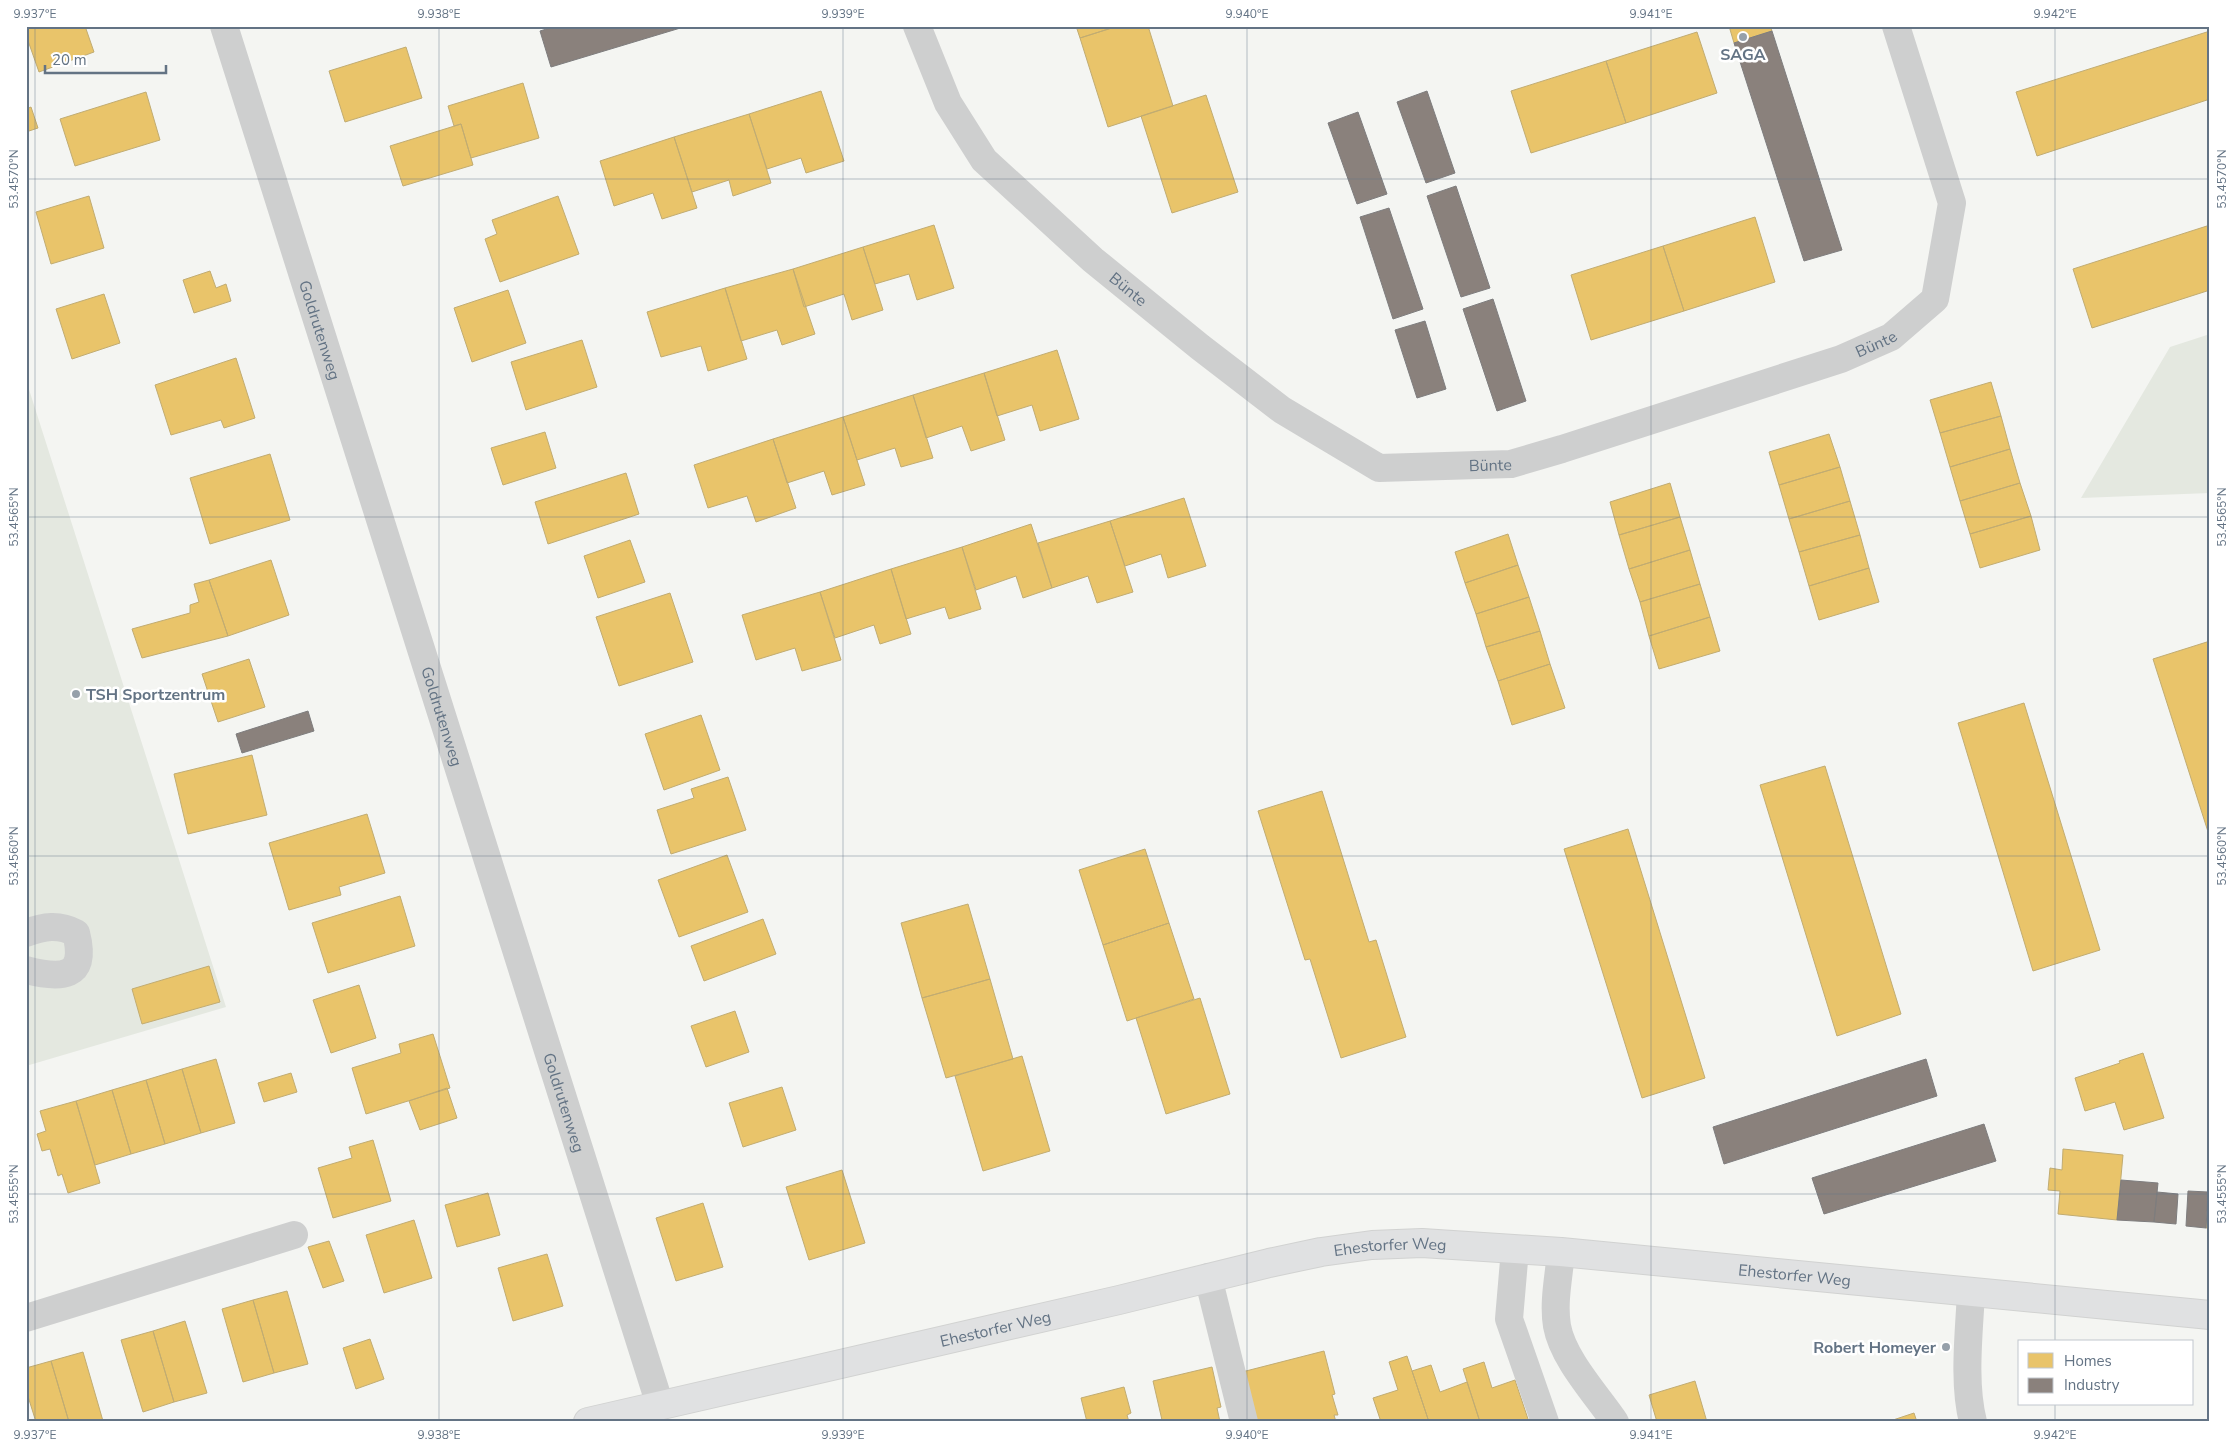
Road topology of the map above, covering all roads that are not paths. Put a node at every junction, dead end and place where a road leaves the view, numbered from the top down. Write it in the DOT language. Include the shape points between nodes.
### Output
graph roads {
  1 [pos="224,26"];
  2 [pos="917,26"];
  3 [pos="1896,26"];
  4 [pos="26,933"];
  5 [pos="26,970"];
  6 [pos="294,1235"];
  7 [pos="1515,1249"];
  8 [pos="1561,1252"];
  9 [pos="1208,1277"];
  10 [pos="1971,1293"];
  11 [pos="2210,1315"];
  12 [pos="26,1318"];
  13 [pos="660,1405"];
  14 [pos="588,1422"];
  15 [pos="1244,1422"];
  16 [pos="1545,1422"];
  17 [pos="1615,1422"];
  18 [pos="1974,1422"];
  1 -- 13 [label="street, Goldrutenweg"];
  2 -- 3 [label="street, Bünte" via="948,103 984,160 1093,260 1207,353 1282,410 1378,468 1511,464 1842,359 1891,337 1935,299 1952,203"];
  4 -- 5 [label="street" via="41,927 63,927 76,933 79,944 74,970 68,974 49,975"];
  6 -- 12 [label="street"];
  7 -- 8 [label="main road, Ehestorfer Weg"];
  7 -- 9 [label="main road, Ehestorfer Weg" via="1422,1243 1372,1246 1321,1252"];
  7 -- 16 [label="street" via="1509,1318"];
  8 -- 10 [label="main road, Ehestorfer Weg"];
  8 -- 17 [label="street" via="1556,1308 1560,1339"];
  9 -- 13 [label="main road, Ehestorfer Weg"];
  9 -- 15 [label="street"];
  10 -- 11 [label="main road, Ehestorfer Weg"];
  10 -- 18 [label="street" via="1968,1369"];
  13 -- 14 [label="main road, Ehestorfer Weg"];
}
